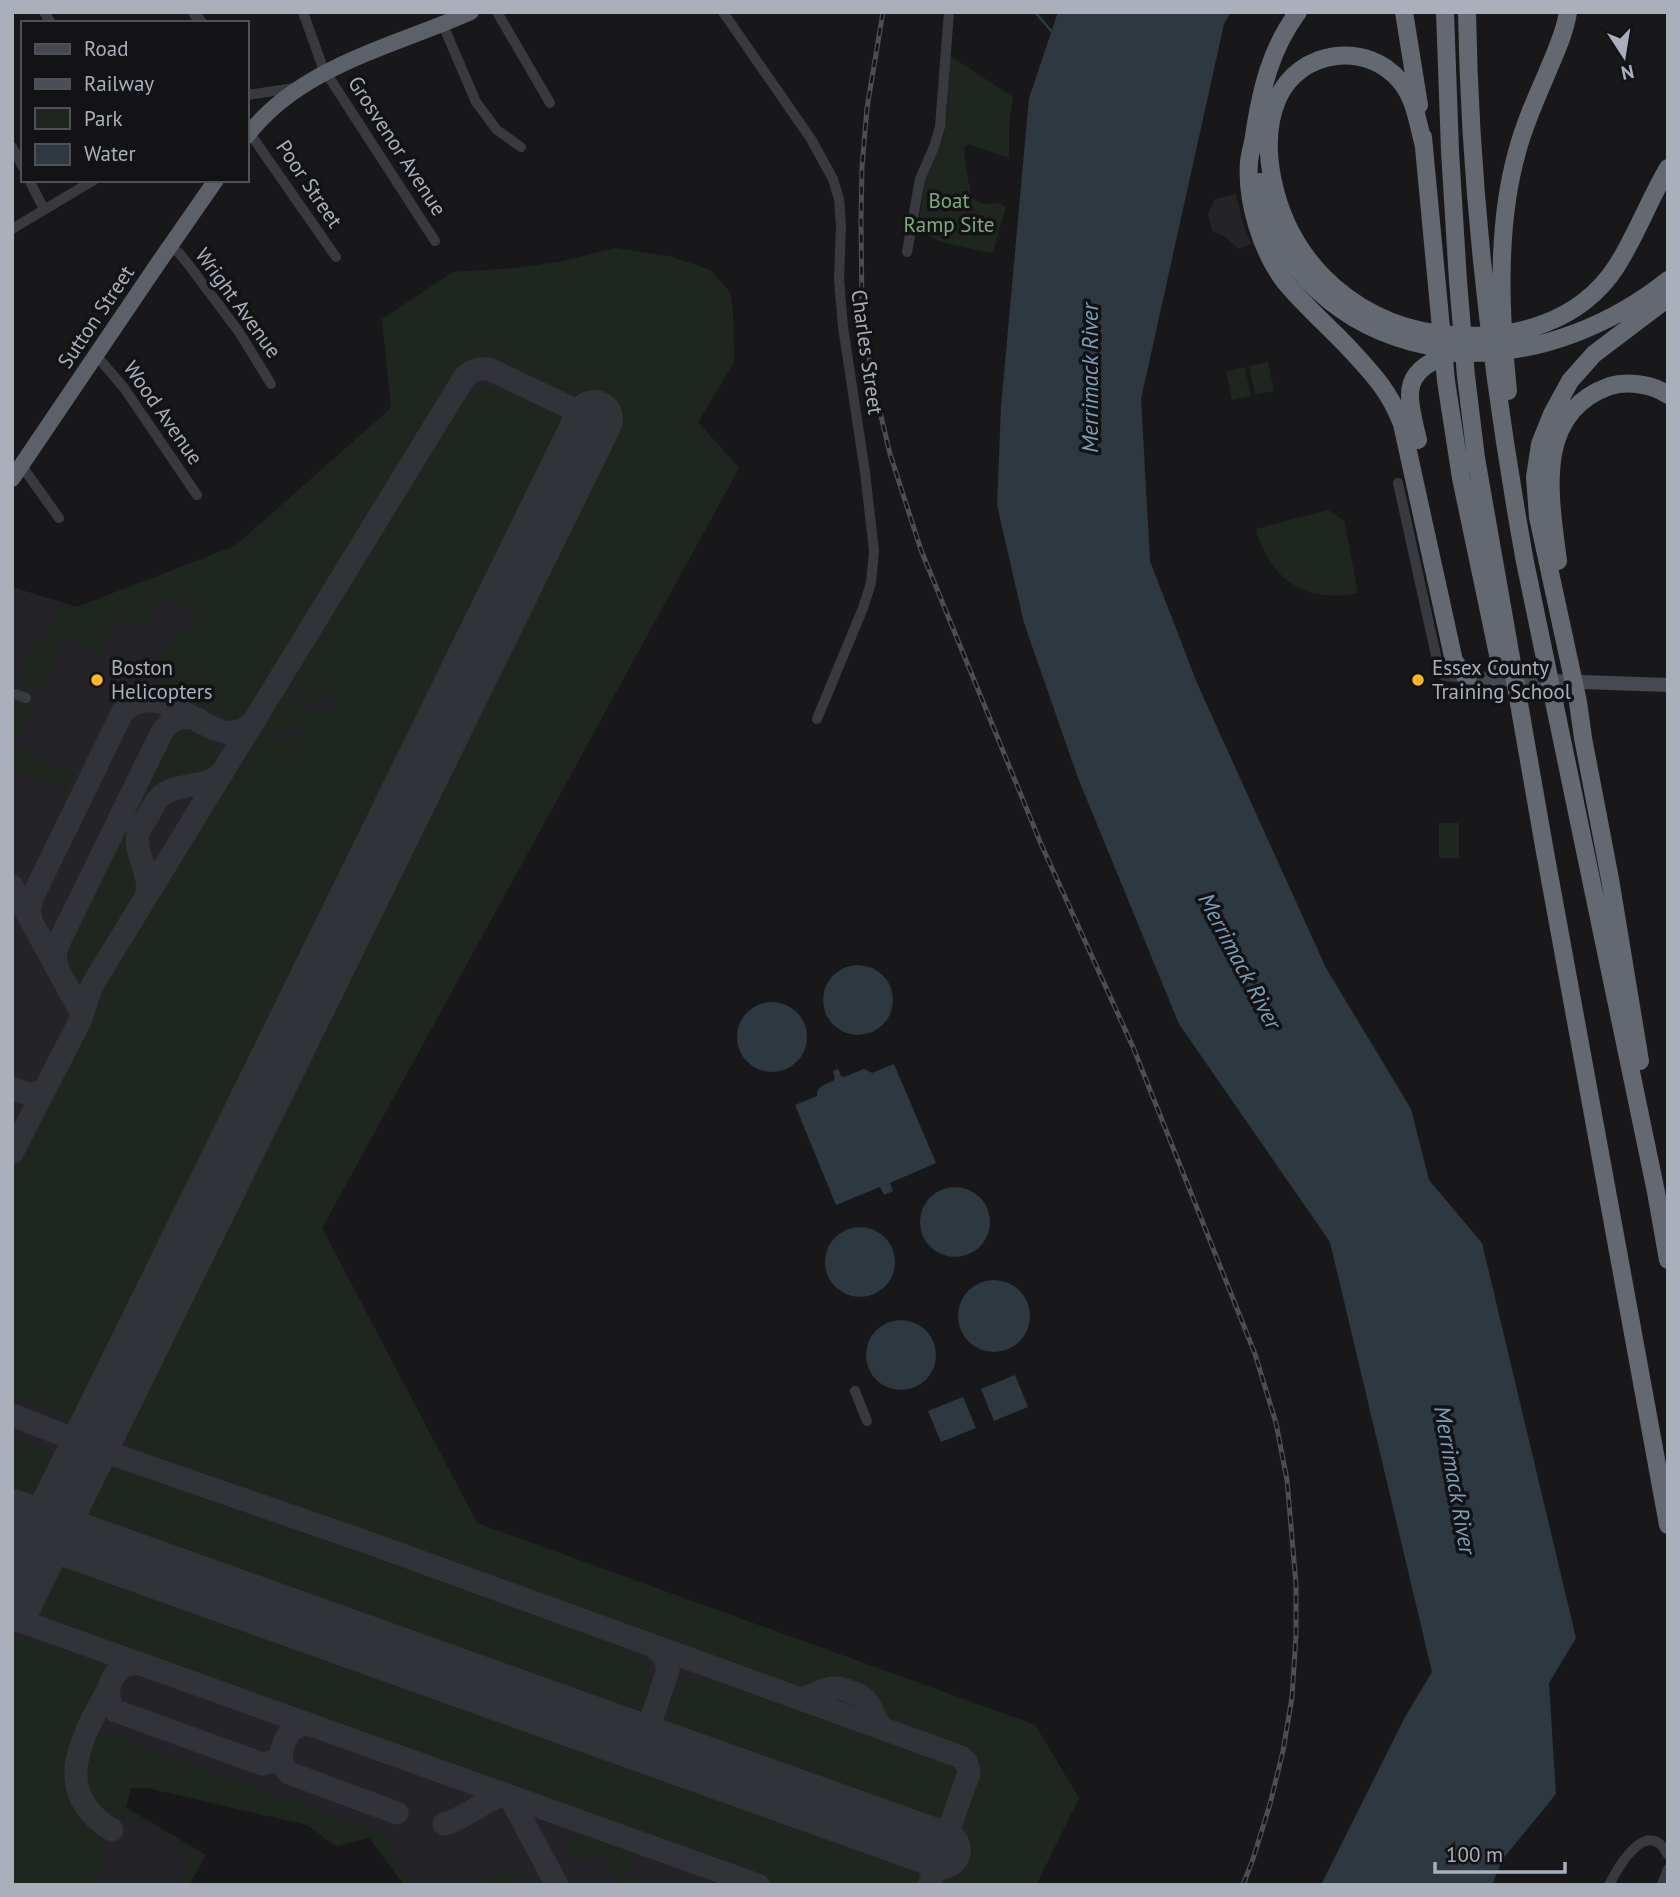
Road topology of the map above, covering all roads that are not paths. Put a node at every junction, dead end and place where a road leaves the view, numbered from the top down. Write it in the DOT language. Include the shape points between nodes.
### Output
graph roads {
  1 [pos="303,12"];
  2 [pos="471,12"];
  3 [pos="497,12"];
  4 [pos="723,12"];
  5 [pos="949,12"];
  6 [pos="1298,12"];
  7 [pos="1404,12"];
  8 [pos="1445,12"];
  9 [pos="1467,12"];
  10 [pos="1568,12"];
  11 [pos="443,25"];
  12 [pos="326,72"];
  13 [pos="302,87"];
  14 [pos="248,95"];
  15 [pos="550,103"];
  16 [pos="248,129"];
  17 [pos="1254,141"];
  18 [pos="1424,146"];
  19 [pos="12,147"];
  20 [pos="521,147"];
  21 [pos="21,163"];
  22 [pos="1668,168"];
  23 [pos="30,182"];
  24 [pos="91,182"];
  25 [pos="215,182"];
  26 [pos="44,209"];
  27 [pos="12,229"];
  28 [pos="436,241"];
  29 [pos="169,247"];
  30 [pos="907,252"];
  31 [pos="336,257"];
  32 [pos="1668,280"];
  33 [pos="1668,298"];
  34 [pos="1495,314"];
  35 [pos="1456,352"];
  36 [pos="96,355"];
  37 [pos="271,384"];
  38 [pos="1668,395"];
  39 [pos="17,472"];
  40 [pos="1398,483"];
  41 [pos="197,495"];
  42 [pos="59,518"];
  43 [pos="1505,660"];
  44 [pos="1570,662"];
  45 [pos="1467,678"];
  46 [pos="1668,685"];
  47 [pos="15,694"];
  48 [pos="26,698"];
  49 [pos="817,719"];
  50 [pos="1656,1192"];
  51 [pos="1668,1261"];
  52 [pos="855,1391"];
  53 [pos="867,1421"];
  54 [pos="1668,1525"];
  55 [pos="1668,1856"];
  56 [pos="1668,1869"];
  57 [pos="1609,1885"];
  58 [pos="1662,1885"];
  1 -- 12 [label="street, Grosvenor Avenue"];
  2 -- 11 [label="highway"];
  3 -- 15 [label="street"];
  4 -- 49 [label="street, Charles Street" via="811,139 839,199 841,304 874,551 863,608"];
  5 -- 30 [label="street" via="940,127 917,191"];
  6 -- 17 [label="highway" via="1270,63 1259,97"];
  7 -- 18 [label="highway"];
  8 -- 43 [label="highway" via="1465,376"];
  9 -- 34 [label="highway" via="1481,259"];
  10 -- 34 [label="highway" via="1516,153"];
  11 -- 12 [label="highway"];
  11 -- 20 [label="street" via="476,102 497,130"];
  12 -- 13 [label="highway"];
  12 -- 28 [label="street, Grosvenor Avenue"];
  13 -- 14 [label="street"];
  13 -- 16 [label="highway"];
  16 -- 31 [label="street, Poor Street"];
  17 -- 35 [label="highway" via="1262,197 1274,230 1306,280 1335,307 1377,331"];
  17 -- 45 [label="highway" via="1249,180 1253,212 1265,247 1284,281 1377,378 1394,402 1454,661"];
  18 -- 22 [label="highway" via="1409,93 1400,80 1375,61 1344,55 1318,60 1297,72 1279,96 1269,129 1277,201 1293,238 1315,268 1345,297 1375,316 1415,330 1451,335 1528,330 1587,300 1621,259"];
  18 -- 43 [label="highway" via="1446,382 1461,478"];
  19 -- 21 [label="street"];
  23 -- 26 [label="street"];
  24 -- 26 [label="street"];
  25 -- 29 [label="highway, Sutton Street"];
  26 -- 27 [label="street"];
  29 -- 36 [label="highway, Sutton Street"];
  29 -- 37 [label="street, Wright Avenue" via="179,253 239,332"];
  32 -- 35 [label="highway" via="1615,315 1566,336 1521,348"];
  33 -- 44 [label="highway" via="1594,354 1570,382 1540,444 1535,477 1538,517"];
  34 -- 50 [label="highway" via="1508,467"];
  35 -- 45 [label="highway" via="1419,369 1409,398"];
  36 -- 39 [label="highway, Sutton Street"];
  36 -- 41 [label="street, Wood Avenue"];
  38 -- 44 [label="highway" via="1643,385 1618,384 1592,393 1571,410 1558,435 1550,499"];
  39 -- 42 [label="street"];
  40 -- 45 [label="street" via="1439,669 1444,676"];
  43 -- 54 [label="highway" via="1538,812"];
  44 -- 50 [label="highway" via="1611,879"];
  45 -- 46 [label="main road"];
  47 -- 48 [label="street"];
  50 -- 51 [label="highway"];
  52 -- 53 [label="street"];
  55 -- 57 [label="street" via="1663,1845 1646,1841 1627,1856"];
  56 -- 58 [label="street"];
}
